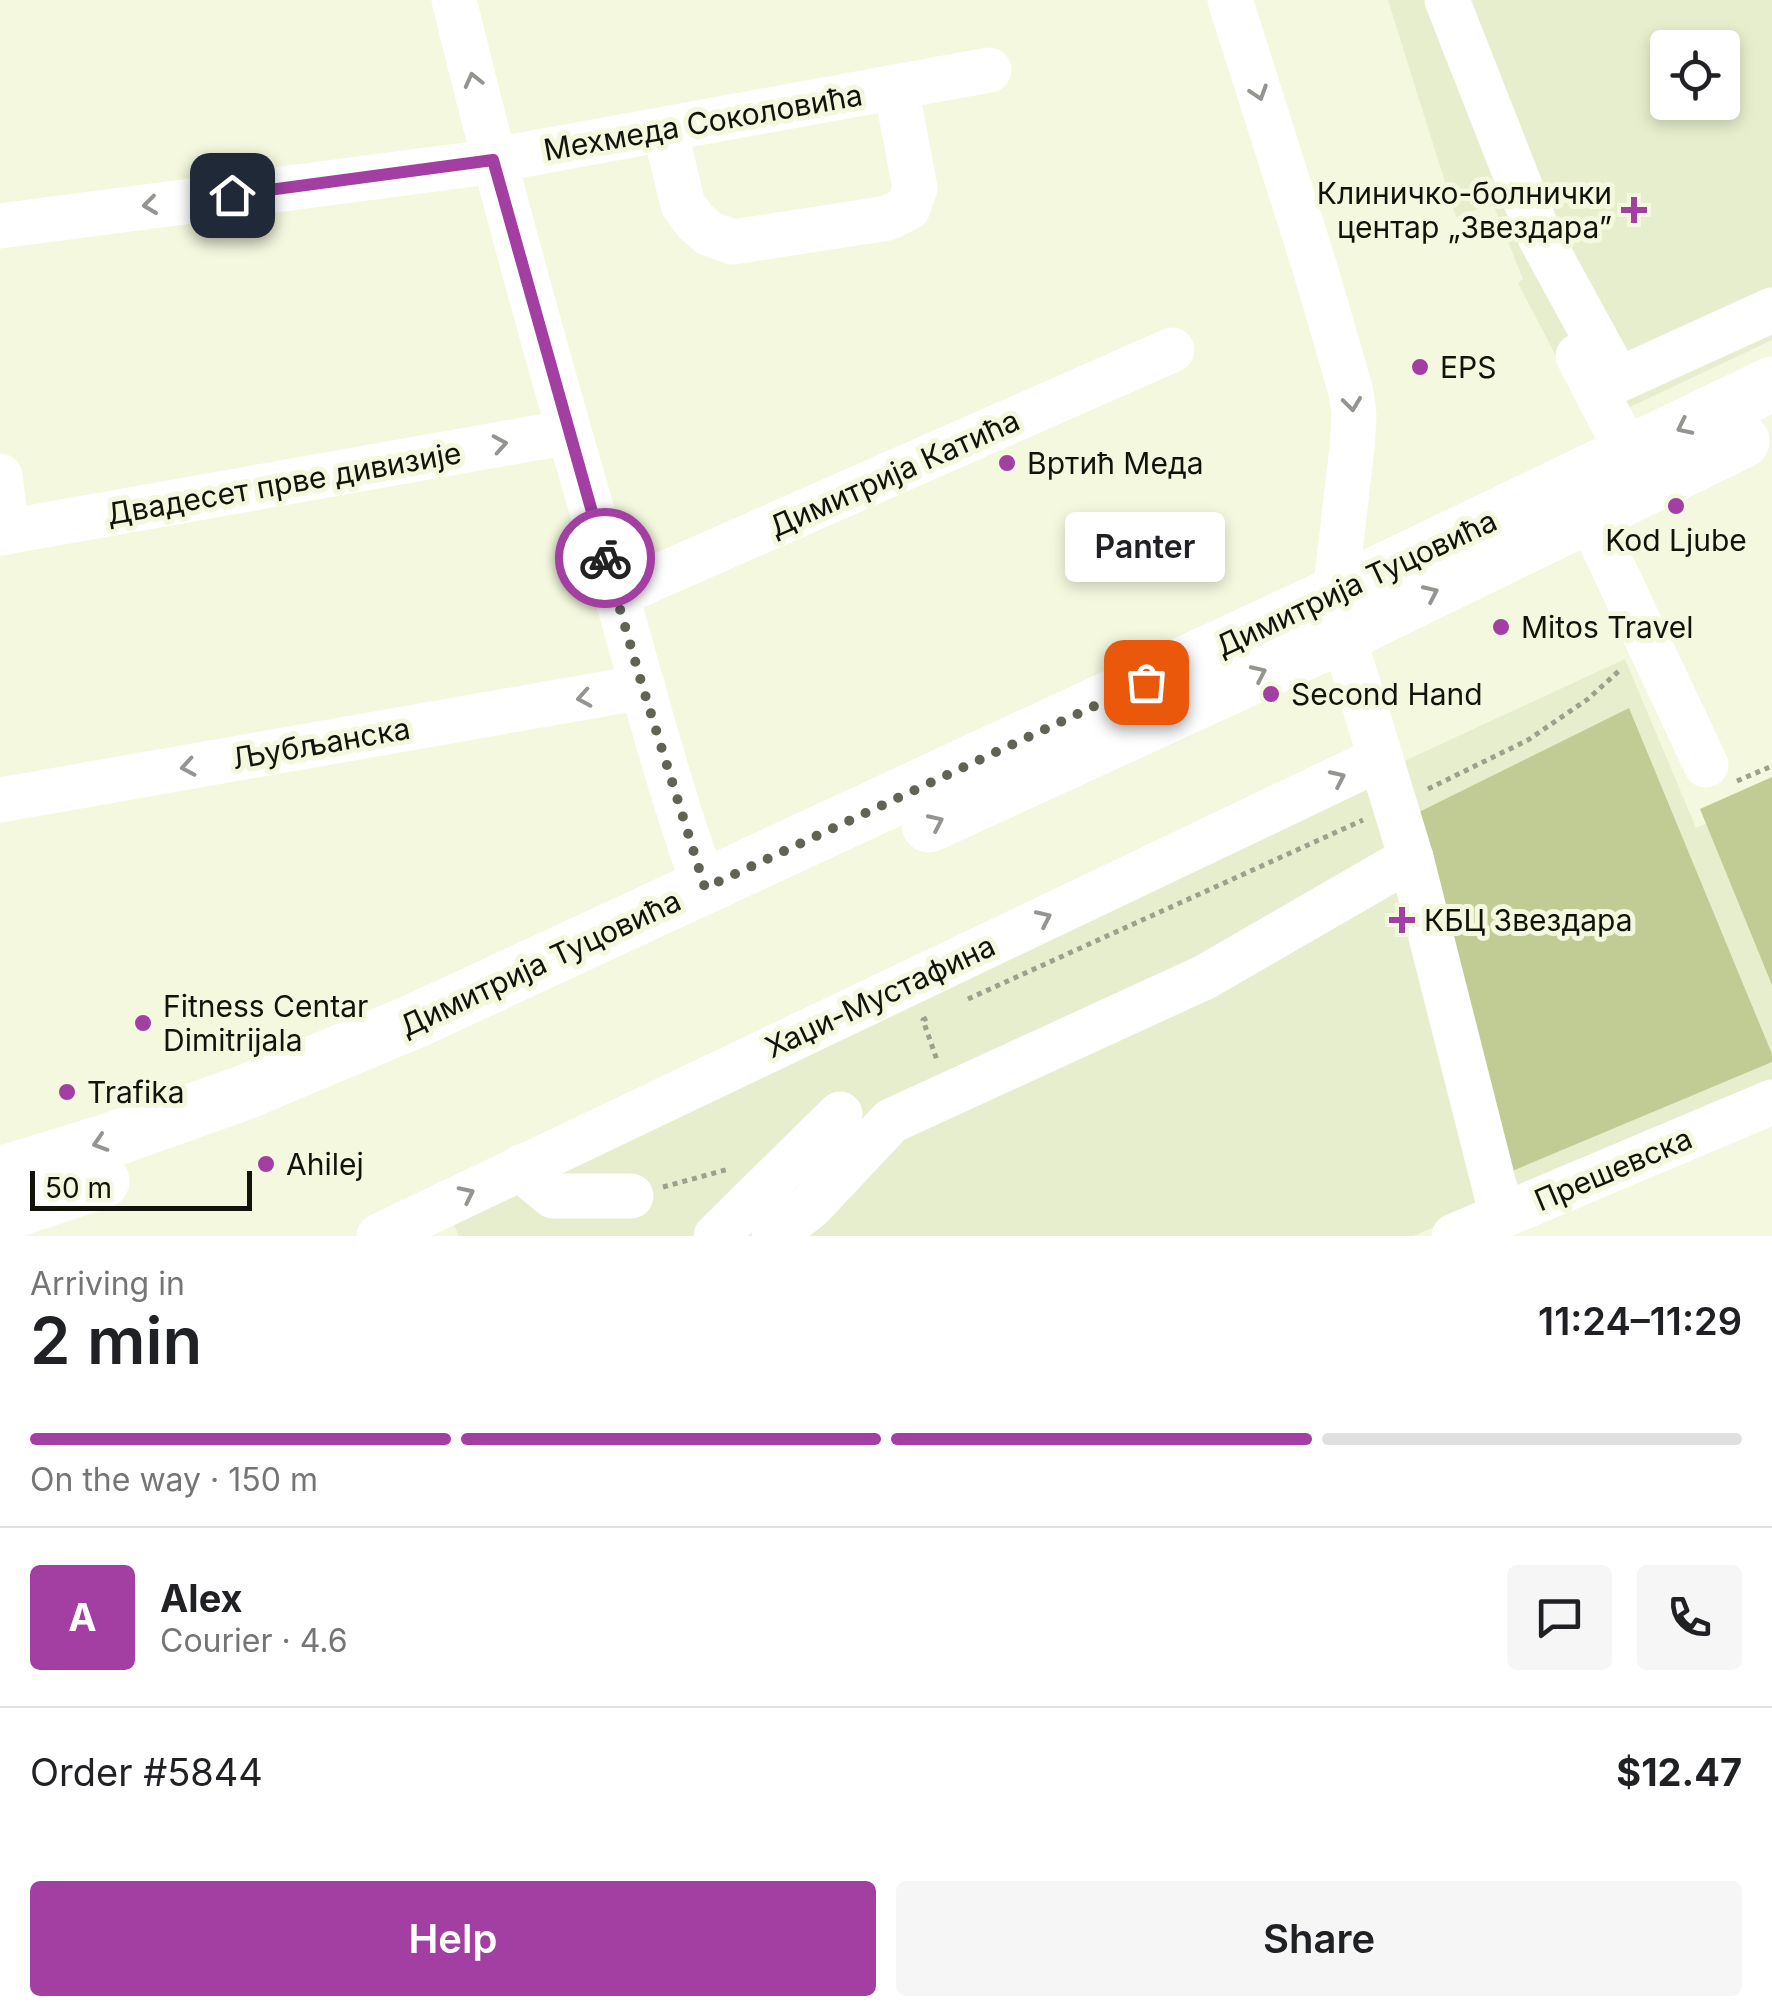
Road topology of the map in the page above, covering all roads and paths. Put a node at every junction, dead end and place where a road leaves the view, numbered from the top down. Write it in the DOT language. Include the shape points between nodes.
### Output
graph roads {
  1 [pos="454,0"];
  2 [pos="1230,0"];
  3 [pos="1447,0"];
  4 [pos="988,70"];
  5 [pos="896,88"];
  6 [pos="665,130"];
  7 [pos="493,160"];
  8 [pos="0,226"];
  9 [pos="1540,236"];
  10 [pos="1772,310"];
  11 [pos="1172,350"];
  12 [pos="1772,384"];
  13 [pos="1772,426"];
  14 [pos="569,432"];
  15 [pos="1628,454"];
  16 [pos="0,476"];
  17 [pos="1589,516"];
  18 [pos="4,532"];
  19 [pos="616,595"];
  20 [pos="1339,614"];
  21 [pos="1649,644"];
  22 [pos="643,688"];
  23 [pos="1381,758"];
  24 [pos="1706,765"];
  25 [pos="0,800"];
  26 [pos="1395,805"];
  27 [pos="1412,858"];
  28 [pos="705,888"];
  29 [pos="959,1004"];
  30 [pos="941,1012"];
  31 [pos="938,1064"];
  32 [pos="1772,1102"];
  33 [pos="840,1114"];
  34 [pos="523,1166"];
  35 [pos="734,1168"];
  36 [pos="631,1196"];
  37 [pos="3,1210"];
  38 [pos="1502,1216"];
  39 [pos="428,1225"];
  40 [pos="379,1236"];
  41 [pos="716,1236"];
  42 [pos="774,1236"];
  43 [pos="1454,1236"];
  7 -- 1 [label="street, one-way"];
  2 -- 20 [label="street, one-way" via="1351,392"];
  3 -- 9 [label="street"];
  4 -- 5 [label="street, Мехмеда Соколовића"];
  5 -- 6 [label="street, Мехмеда Соколовића"];
  5 -- 6 [label="street" via="916,188 908,208 888,218 733,242 708,233 683,205"];
  6 -- 7 [label="street, Мехмеда Соколовића"];
  7 -- 8 [label="street, Мехмеда Соколовића, one-way"];
  7 -- 14 [label="street"];
  9 -- 10 [label="street" via="1618,380"];
  9 -- 15 [label="street" via="1547,296"];
  11 -- 19 [label="street, Димитрија Катића"];
  12 -- 15 [label="main road, Димитрија Туцовића, one-way"];
  13 -- 17 [label="main road, Димитрија Туцовића"];
  18 -- 14 [label="street, Двадесет прве дивизије, one-way"];
  14 -- 19 [label="street"];
  15 -- 20 [label="main road, Димитрија Туцовића"];
  16 -- 18 [label="street"];
  20 -- 17 [label="main road, Димитрија Туцовића, one-way"];
  17 -- 21 [label="street"];
  19 -- 22 [label="street"];
  20 -- 23 [label="street"];
  20 -- 28 [label="main road, Димитрија Туцовића"];
  37 -- 20 [label="main road, Димитрија Туцовића, one-way" via="248,1127 586,984"];
  21 -- 24 [label="street"];
  21 -- 26 [label="path" via="1588,699 1528,740"];
  22 -- 25 [label="street, Љубљанска, one-way"];
  22 -- 28 [label="street"];
  23 -- 26 [label="street"];
  34 -- 23 [label="street, Хаџи-Мустафина, one-way"];
  26 -- 27 [label="street"];
  26 -- 29 [label="path"];
  27 -- 38 [label="street"];
  27 -- 42 [label="street" via="1206,978 891,1122"];
  28 -- 37 [label="main road, Димитрија Туцовића, one-way" via="418,1020 108,1141"];
  30 -- 31 [label="path" via="923,1020"];
  32 -- 38 [label="street, Прешевска"];
  33 -- 41 [label="street"];
  34 -- 36 [label="street" via="552,1196"];
  39 -- 34 [label="street, Хаџи-Мустафина, one-way"];
  35 -- 36 [label="path"];
  38 -- 43 [label="street, Прешевска"];
  39 -- 40 [label="street, Хаџи-Мустафина"];
}
